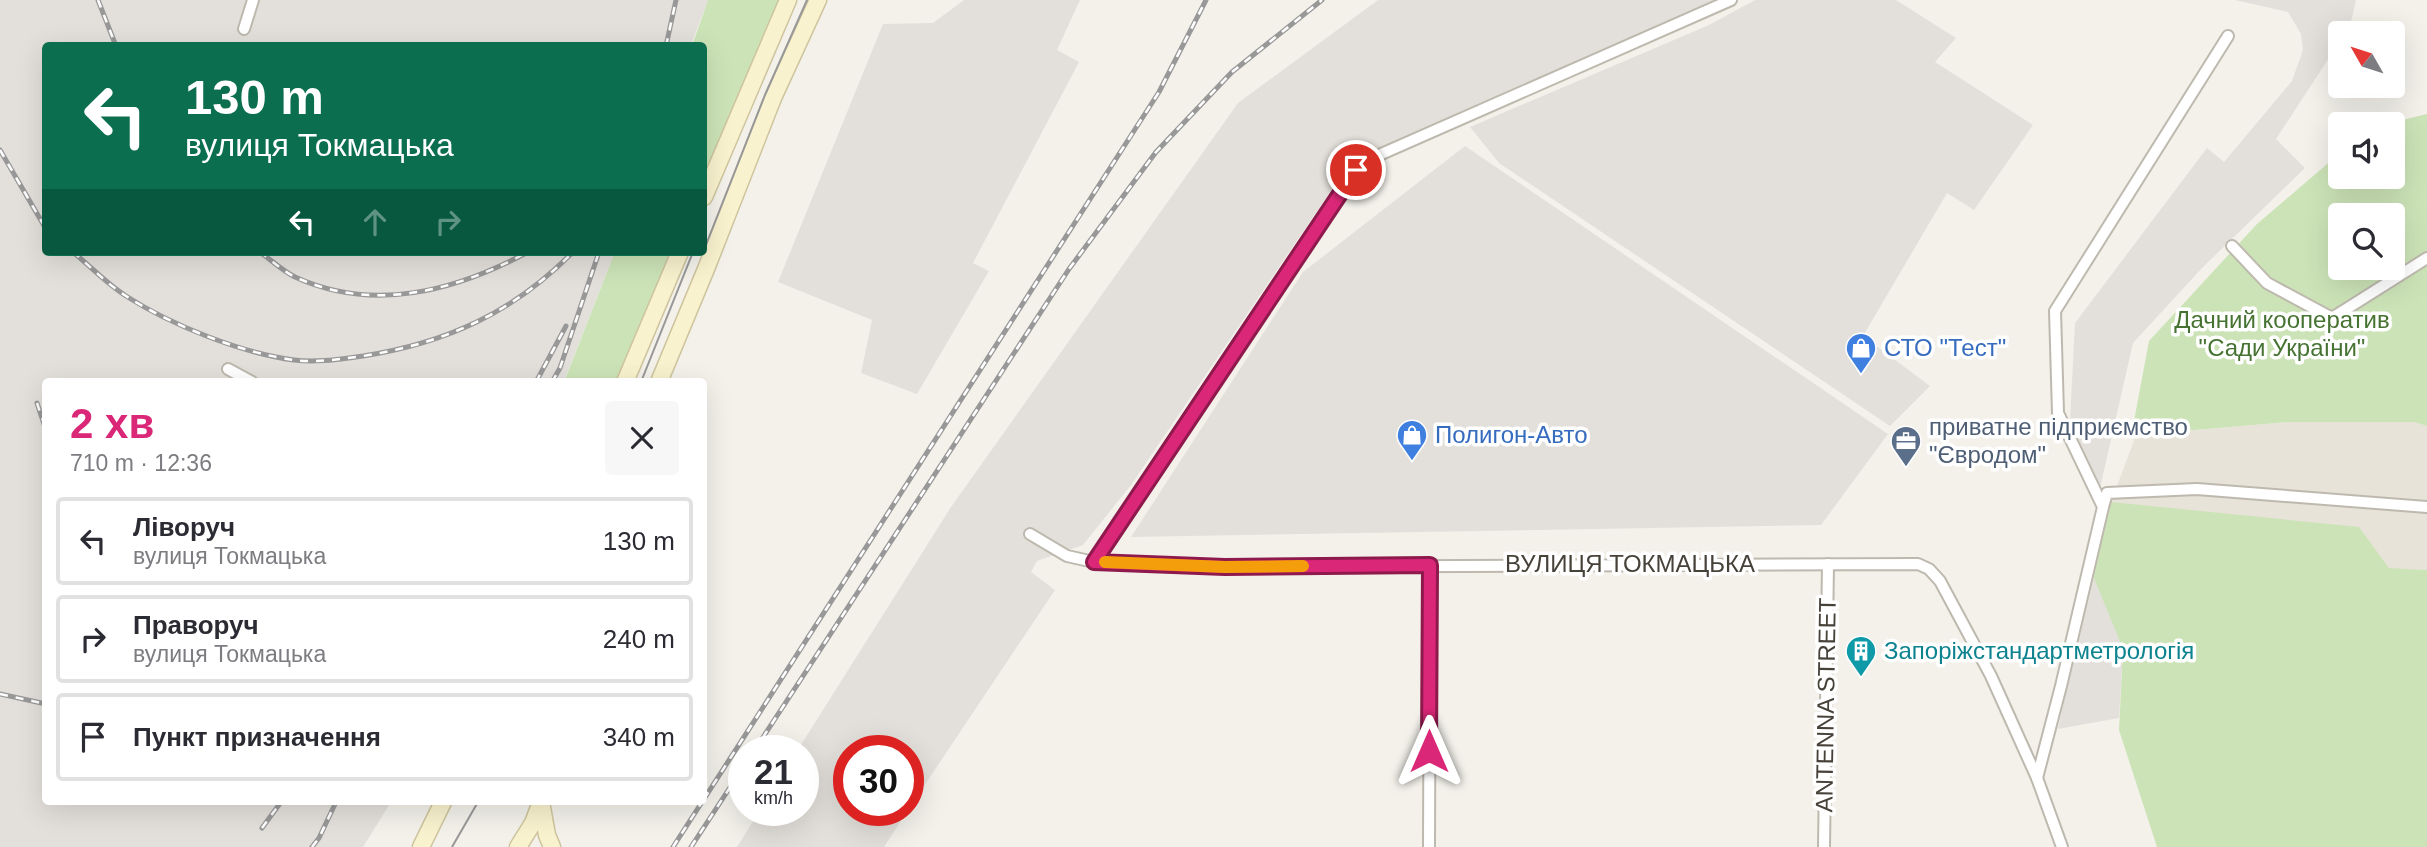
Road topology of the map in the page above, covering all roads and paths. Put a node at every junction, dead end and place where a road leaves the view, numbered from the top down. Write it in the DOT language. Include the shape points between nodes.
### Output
graph roads {
  1 [pos="253,0"];
  2 [pos="788,0"];
  3 [pos="818,0"];
  4 [pos="1731,0"];
  5 [pos="244,29"];
  6 [pos="2228,36"];
  7 [pos="707,190"];
  8 [pos="2232,246"];
  9 [pos="678,256"];
  10 [pos="2427,258"];
  11 [pos="228,369"];
  12 [pos="245,378"];
  13 [pos="627,378"];
  14 [pos="661,378"];
  15 [pos="2103,507"];
  16 [pos="2427,507"];
  17 [pos="1030,534"];
  18 [pos="1094,562"];
  19 [pos="1828,564"];
  20 [pos="1430,565"];
  21 [pos="2036,778"];
  22 [pos="441,805"];
  23 [pos="540,805"];
  24 [pos="542,805"];
  25 [pos="428,830"];
  26 [pos="421,847"];
  27 [pos="433,847"];
  28 [pos="518,847"];
  29 [pos="552,847"];
  30 [pos="1429,847"];
  31 [pos="1824,847"];
  32 [pos="2062,847"];
  1 -- 5 [label="street"];
  2 -- 7 [label="main road"];
  3 -- 14 [label="main road" via="773,98"];
  4 -- 18 [label="street" via="1370,159 1356,170"];
  6 -- 15 [label="street" via="2055,311 2058,413"];
  8 -- 10 [label="street" via="2267,284 2332,318"];
  9 -- 13 [label="main road"];
  11 -- 12 [label="street"];
  15 -- 16 [label="street" via="2107,493 2197,489"];
  15 -- 21 [label="street"];
  17 -- 18 [label="street, ВУЛИЦЯ ТОКМАЦЬКА" via="1067,556"];
  18 -- 20 [label="street, ВУЛИЦЯ ТОКМАЦЬКА" via="1225,567"];
  19 -- 20 [label="street, ВУЛИЦЯ ТОКМАЦЬКА"];
  19 -- 21 [label="street, ВУЛИЦЯ ТОКМАЦЬКА" via="1919,564 1929,569 1940,581 1991,676"];
  19 -- 31 [label="street, ANTENNA STREET"];
  20 -- 30 [label="street"];
  21 -- 32 [label="street"];
  22 -- 25 [label="main road"];
  23 -- 28 [label="main road"];
  24 -- 29 [label="main road"];
  25 -- 26 [label="main road"];
  25 -- 27 [label="main road"];
}
